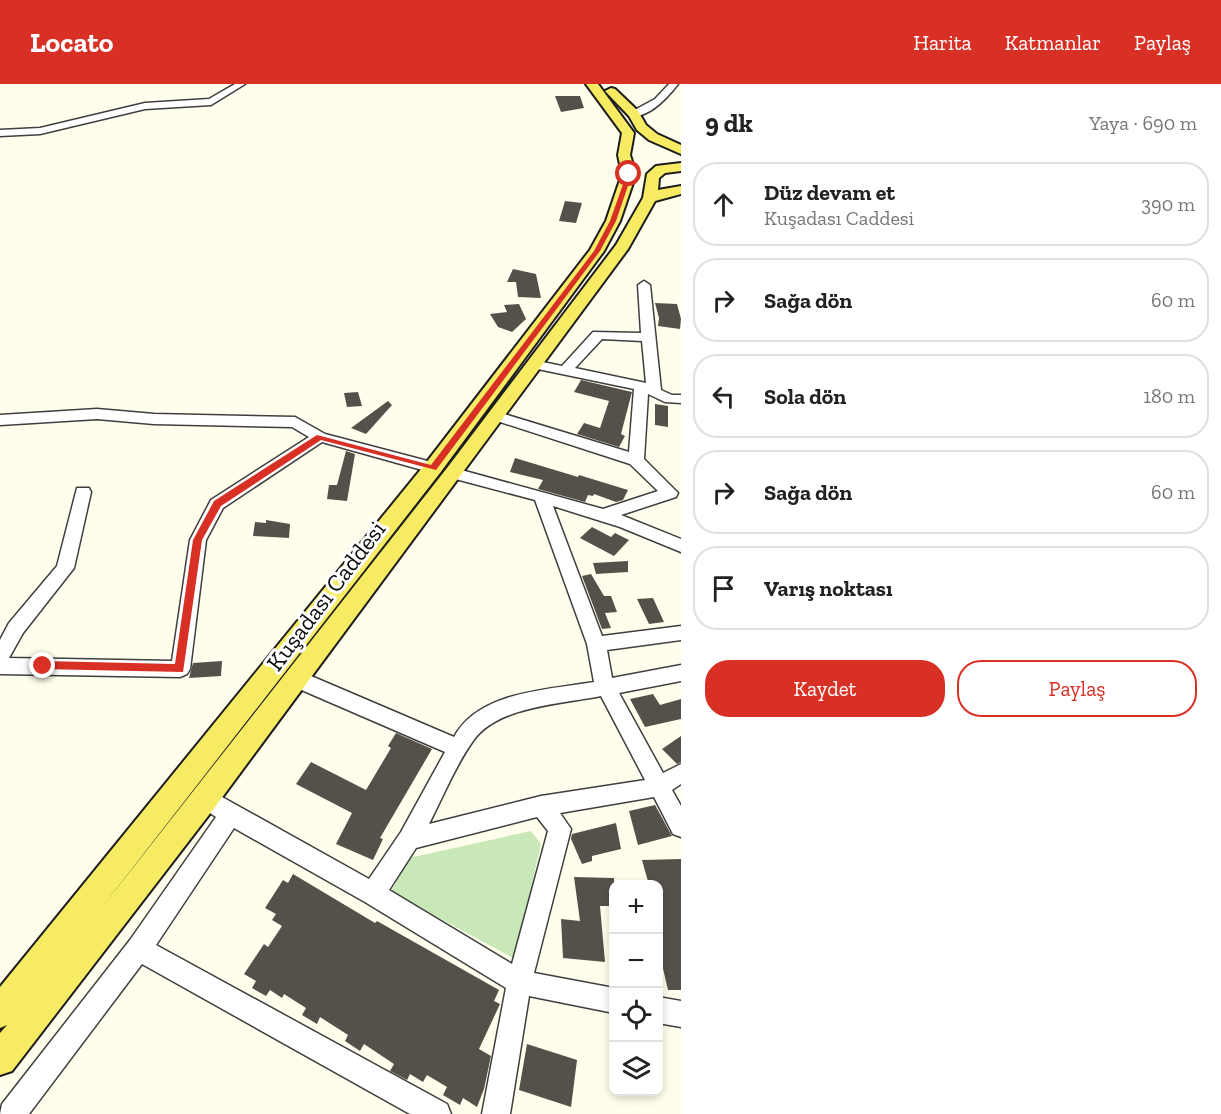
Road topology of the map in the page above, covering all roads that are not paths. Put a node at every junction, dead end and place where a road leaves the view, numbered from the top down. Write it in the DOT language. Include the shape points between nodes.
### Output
graph roads {
  1 [pos="241,84"];
  2 [pos="592,84"];
  3 [pos="604,84"];
  4 [pos="674,84"];
  5 [pos="634,114"];
  6 [pos="0,133"];
  7 [pos="667,145"];
  8 [pos="681,150"];
  9 [pos="626,154"];
  10 [pos="674,171"];
  11 [pos="681,190"];
  12 [pos="650,198"];
  13 [pos="644,285"];
  14 [pos="648,337"];
  15 [pos="533,364"];
  16 [pos="565,370"];
  17 [pos="647,389"];
  18 [pos="681,399"];
  19 [pos="496,416"];
  20 [pos="0,420"];
  21 [pos="320,437"];
  22 [pos="636,460"];
  23 [pos="444,471"];
  24 [pos="83,492"];
  25 [pos="675,492"];
  26 [pos="542,498"];
  27 [pos="602,515"];
  28 [pos="681,546"];
  29 [pos="681,633"];
  30 [pos="596,644"];
  31 [pos="0,658"];
  32 [pos="0,666"];
  33 [pos="681,673"];
  34 [pos="297,679"];
  35 [pos="606,686"];
  36 [pos="459,748"];
  37 [pos="681,773"];
  38 [pos="658,787"];
  39 [pos="206,798"];
  40 [pos="541,806"];
  41 [pos="230,815"];
  42 [pos="681,827"];
  43 [pos="409,839"];
  44 [pos="373,894"];
  45 [pos="139,949"];
  46 [pos="519,982"];
  47 [pos="609,1000"];
  48 [pos="663,1011"];
  49 [pos="0,1012"];
  50 [pos="681,1014"];
  51 [pos="0,1059"];
  52 [pos="12,1114"];
  53 [pos="437,1114"];
  54 [pos="496,1114"];
  1 -- 6 [label="street" via="210,102 145,106 40,131"];
  2 -- 9 [label="main road, Kuşadası Caddesi" via="627,133"];
  3 -- 5 [label="main road"];
  4 -- 5 [label="street" via="658,101"];
  5 -- 7 [label="main road" via="642,128"];
  7 -- 8 [label="main road"];
  7 -- 9 [label="main road" via="639,143"];
  9 -- 10 [label="main road" via="640,166"];
  9 -- 23 [label="main road, Kuşadası Caddesi" via="629,174 613,221 597,251"];
  10 -- 12 [label="main road, Kuşadası Caddesi" via="652,177"];
  11 -- 12 [label="main road"];
  12 -- 15 [label="main road, Kuşadası Caddesi" via="622,246"];
  13 -- 14 [label="street"];
  14 -- 16 [label="street" via="598,335"];
  14 -- 17 [label="street"];
  15 -- 16 [label="street"];
  15 -- 19 [label="main road, Kuşadası Caddesi"];
  16 -- 17 [label="street"];
  17 -- 18 [label="street" via="670,399"];
  17 -- 22 [label="street"];
  19 -- 22 [label="street"];
  19 -- 23 [label="main road, Kuşadası Caddesi"];
  20 -- 21 [label="street" via="97,414 295,422"];
  21 -- 23 [label="street"];
  21 -- 32 [label="street" via="217,504 198,540 180,669"];
  22 -- 25 [label="street"];
  23 -- 26 [label="street"];
  23 -- 34 [label="main road, Kuşadası Caddesi"];
  23 -- 49 [label="main road, Kuşadası Caddesi"];
  24 -- 31 [label="street" via="65,568 16,628"];
  25 -- 27 [label="street"];
  26 -- 27 [label="street"];
  26 -- 30 [label="street"];
  27 -- 28 [label="street"];
  29 -- 30 [label="street"];
  30 -- 35 [label="street"];
  33 -- 35 [label="street"];
  34 -- 36 [label="street"];
  34 -- 39 [label="main road, Kuşadası Caddesi"];
  35 -- 36 [label="street" via="507,706 484,718 466,734"];
  35 -- 38 [label="street"];
  36 -- 43 [label="street"];
  37 -- 38 [label="street"];
  38 -- 40 [label="street"];
  38 -- 42 [label="street"];
  39 -- 41 [label="street"];
  39 -- 51 [label="main road, Kuşadası Caddesi"];
  40 -- 43 [label="street"];
  40 -- 46 [label="street" via="560,829"];
  41 -- 44 [label="street"];
  41 -- 45 [label="street"];
  43 -- 44 [label="street"];
  44 -- 46 [label="street"];
  45 -- 52 [label="street"];
  45 -- 53 [label="street"];
  46 -- 47 [label="street"];
  46 -- 54 [label="street"];
  48 -- 50 [label="street"];
}
